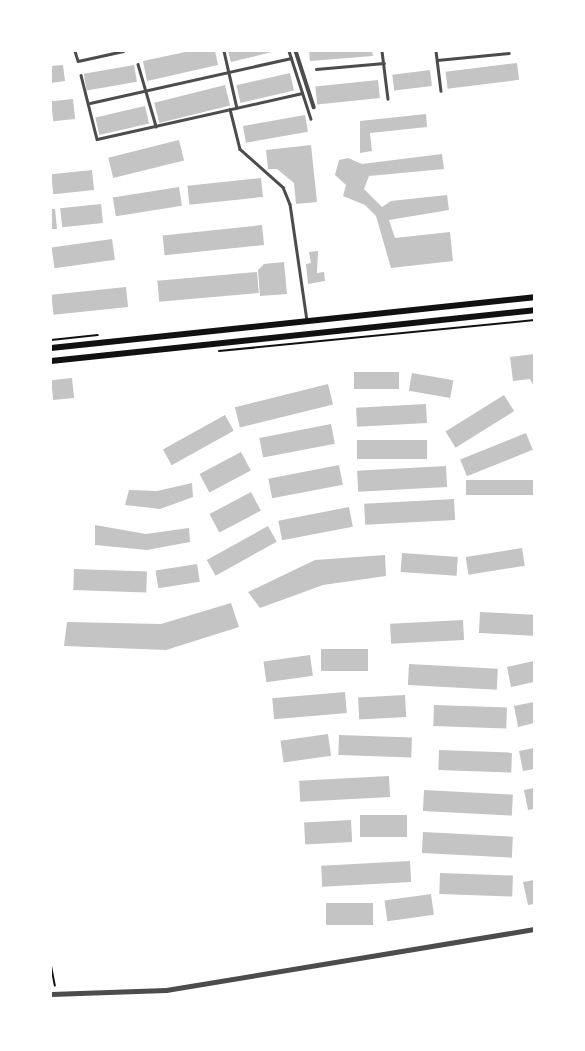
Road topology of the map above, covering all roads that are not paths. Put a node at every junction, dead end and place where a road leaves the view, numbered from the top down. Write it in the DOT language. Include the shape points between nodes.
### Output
graph roads {
  1 [pos="75,51"];
  2 [pos="122,51"];
  3 [pos="224,51"];
  4 [pos="289,51"];
  5 [pos="296,51"];
  6 [pos="382,51"];
  7 [pos="436,51"];
  8 [pos="509,53"];
  9 [pos="291,58"];
  10 [pos="437,60"];
  11 [pos="384,63"];
  12 [pos="138,64"];
  13 [pos="316,69"];
  14 [pos="229,72"];
  15 [pos="80,75"];
  16 [pos="145,91"];
  17 [pos="441,91"];
  18 [pos="302,93"];
  19 [pos="388,99"];
  20 [pos="88,104"];
  21 [pos="314,107"];
  22 [pos="237,108"];
  23 [pos="230,109"];
  24 [pos="311,119"];
  25 [pos="156,126"];
  26 [pos="534,297"];
  27 [pos="534,310"];
  28 [pos="307,321"];
  29 [pos="51,348"];
  30 [pos="51,361"];
  31 [pos="534,929"];
  32 [pos="51,993"];
  1 -- 2 [label="lane" via="78,61"];
  3 -- 14 [label="lane"];
  4 -- 9 [label="lane"];
  5 -- 21 [label="street"];
  6 -- 11 [label="lane"];
  7 -- 10 [label="lane"];
  8 -- 10 [label="lane"];
  9 -- 14 [label="lane"];
  9 -- 18 [label="lane"];
  10 -- 17 [label="lane"];
  11 -- 13 [label="lane"];
  11 -- 19 [label="lane"];
  12 -- 16 [label="lane"];
  14 -- 16 [label="lane"];
  14 -- 22 [label="lane"];
  15 -- 20 [label="lane"];
  16 -- 20 [label="lane"];
  16 -- 25 [label="lane"];
  18 -- 22 [label="lane"];
  18 -- 24 [label="lane"];
  20 -- 25 [label="lane" via="97,139"];
  22 -- 23 [label="lane"];
  23 -- 25 [label="lane"];
  23 -- 28 [label="lane" via="240,149 283,187 290,204"];
  26 -- 28 [label="main road"];
  27 -- 30 [label="main road"];
  28 -- 29 [label="main road"];
  31 -- 32 [label="street" via="166,990"];
}
